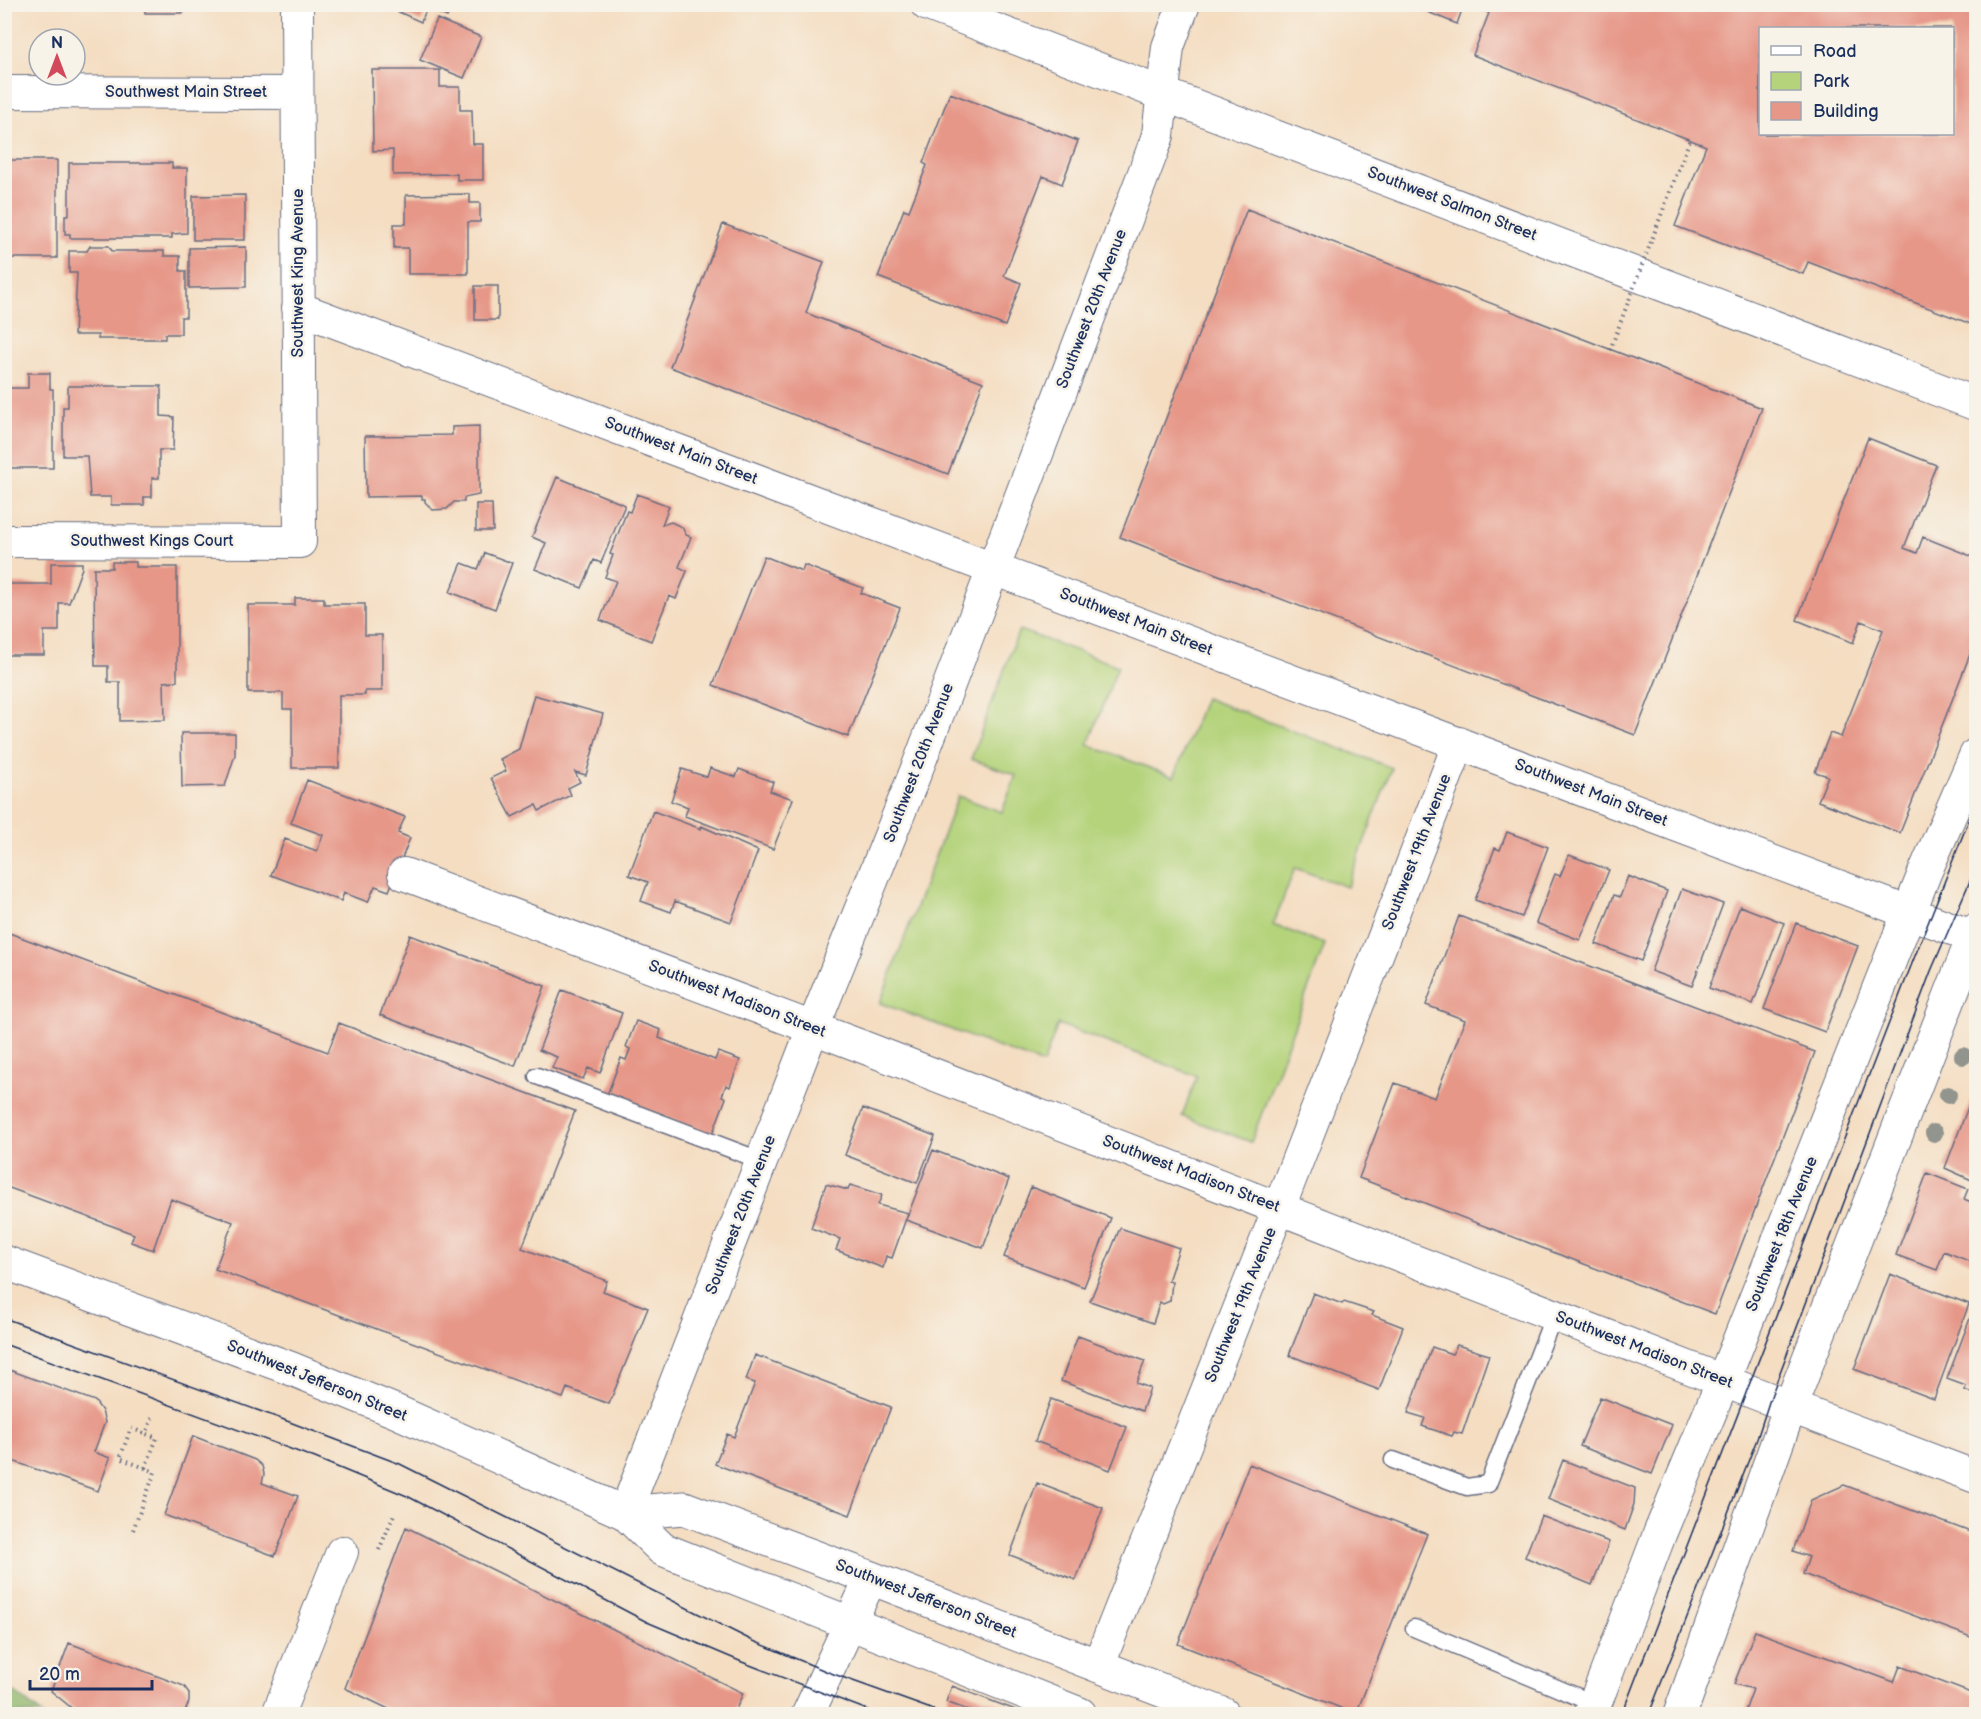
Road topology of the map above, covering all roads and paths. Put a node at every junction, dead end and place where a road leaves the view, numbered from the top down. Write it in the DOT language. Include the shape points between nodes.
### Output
graph roads {
  1 [pos="297,4"];
  2 [pos="927,4"];
  3 [pos="1184,4"];
  4 [pos="4,92"];
  5 [pos="296,93"];
  6 [pos="1162,94"];
  7 [pos="1690,139"];
  8 [pos="298,308"];
  9 [pos="1611,350"];
  10 [pos="1977,404"];
  11 [pos="4,541"];
  12 [pos="300,542"];
  13 [pos="994,569"];
  14 [pos="1459,743"];
  15 [pos="1977,755"];
  16 [pos="404,874"];
  17 [pos="1909,912"];
  18 [pos="1975,933"];
  19 [pos="813,1028"];
  20 [pos="537,1076"];
  21 [pos="762,1161"];
  22 [pos="1279,1208"];
  23 [pos="4,1262"];
  24 [pos="1554,1315"];
  25 [pos="1724,1381"];
  26 [pos="1790,1407"];
  27 [pos="152,1418"];
  28 [pos="146,1434"];
  29 [pos="1393,1460"];
  30 [pos="145,1468"];
  31 [pos="1977,1477"];
  32 [pos="625,1513"];
  33 [pos="133,1530"];
  34 [pos="342,1552"];
  35 [pos="871,1578"];
  36 [pos="850,1624"];
  37 [pos="1414,1628"];
  38 [pos="1098,1666"];
  39 [pos="1593,1709"];
  40 [pos="281,1714"];
  41 [pos="808,1714"];
  42 [pos="1080,1714"];
  43 [pos="1223,1714"];
  44 [pos="1680,1714"];
  1 -- 5 [label="street, Southwest King Avenue"];
  2 -- 6 [label="street, Southwest Salmon Street"];
  3 -- 6 [label="street, Southwest 20th Avenue" via="1168,47"];
  4 -- 5 [label="street, Southwest Main Street"];
  5 -- 8 [label="street, Southwest King Avenue"];
  6 -- 10 [label="street, Southwest Salmon Street"];
  6 -- 13 [label="street, Southwest 20th Avenue" via="1155,144"];
  7 -- 9 [label="path, bridge"];
  8 -- 12 [label="street, Southwest King Avenue"];
  8 -- 13 [label="street, Southwest Main Street"];
  11 -- 12 [label="street, Southwest Kings Court"];
  13 -- 14 [label="street, Southwest Main Street"];
  13 -- 19 [label="street, Southwest 20th Avenue"];
  14 -- 17 [label="street, Southwest Main Street"];
  14 -- 22 [label="street, Southwest 19th Avenue"];
  15 -- 17 [label="street, Southwest 18th Avenue"];
  16 -- 19 [label="street, Southwest Madison Street"];
  17 -- 18 [label="street, Southwest Main Street"];
  17 -- 25 [label="street, Southwest 18th Avenue"];
  18 -- 26 [label="street"];
  19 -- 21 [label="street, Southwest 20th Avenue"];
  19 -- 22 [label="street, Southwest Madison Street"];
  20 -- 21 [label="lane"];
  21 -- 32 [label="street, Southwest 20th Avenue"];
  22 -- 24 [label="street, Southwest Madison Street"];
  22 -- 38 [label="street, Southwest 19th Avenue"];
  23 -- 32 [label="street, Southwest Jefferson Street" via="292,1369"];
  24 -- 25 [label="street, Southwest Madison Street"];
  24 -- 29 [label="lane" via="1488,1484 1467,1487"];
  25 -- 26 [label="street, Southwest Madison Street"];
  25 -- 39 [label="street, Southwest 18th Avenue" via="1660,1533"];
  26 -- 31 [label="street, Southwest Madison Street"];
  26 -- 44 [label="street"];
  27 -- 28 [label="path"];
  28 -- 30 [label="path" via="157,1438"];
  28 -- 30 [label="path" via="131,1428 120,1458"];
  30 -- 33 [label="path" via="155,1472"];
  32 -- 35 [label="street, Southwest Jefferson Street" via="684,1508"];
  32 -- 36 [label="street, Southwest Jefferson Street" via="662,1549"];
  34 -- 40 [label="street"];
  35 -- 36 [label="street"];
  35 -- 38 [label="street, Southwest Jefferson Street"];
  36 -- 41 [label="street"];
  36 -- 42 [label="street, Southwest Jefferson Street"];
  37 -- 39 [label="lane"];
  38 -- 43 [label="street, Southwest Jefferson Street"];
}
